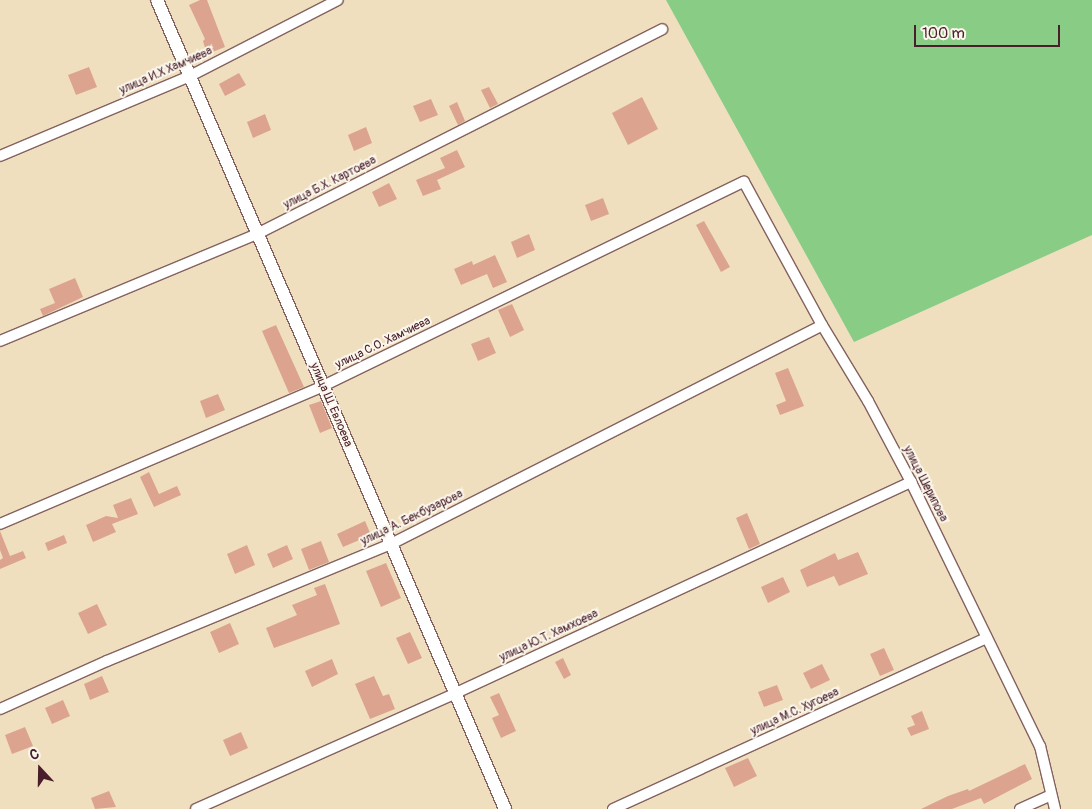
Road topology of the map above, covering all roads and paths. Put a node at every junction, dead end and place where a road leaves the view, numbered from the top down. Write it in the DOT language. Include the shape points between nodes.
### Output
graph roads {
  1 [pos="157,0"];
  2 [pos="338,0"];
  3 [pos="662,29"];
  4 [pos="190,76"];
  5 [pos="0,156"];
  6 [pos="744,182"];
  7 [pos="257,234"];
  8 [pos="822,325"];
  9 [pos="0,341"];
  10 [pos="323,386"];
  11 [pos="911,482"];
  12 [pos="0,524"];
  13 [pos="391,544"];
  14 [pos="987,638"];
  15 [pos="456,693"];
  16 [pos="0,709"];
  17 [pos="1052,795"];
  18 [pos="196,809"];
  19 [pos="505,809"];
  20 [pos="613,809"];
  21 [pos="1020,809"];
  22 [pos="1055,809"];
  1 -- 4 [label="street, улица Ш. Евлоева"];
  2 -- 4 [label="street, улица И.Х Хамчиева"];
  3 -- 7 [label="street, улица Б.Х. Картоева"];
  4 -- 5 [label="street, улица И.Х Хамчиева"];
  4 -- 7 [label="street, улица Ш. Евлоева"];
  6 -- 8 [label="street, улица Шерипова"];
  6 -- 10 [label="street, улица С.О. Хамчиева"];
  7 -- 9 [label="street, улица Б.Х. Картоева"];
  7 -- 10 [label="street, улица Ш. Евлоева"];
  8 -- 11 [label="street, улица Шерипова" via="868,400"];
  8 -- 13 [label="street, улица А. Бекбузарова"];
  10 -- 12 [label="street, улица С.О. Хамчиева"];
  10 -- 13 [label="street, улица Ш. Евлоева"];
  11 -- 14 [label="street, улица Шерипова"];
  11 -- 15 [label="street, улица Ю.Т. Хамхоева"];
  13 -- 15 [label="street, улица Ш. Евлоева"];
  13 -- 16 [label="street, улица А. Бекбузарова"];
  14 -- 17 [label="street, улица Шерипова" via="1040,746"];
  14 -- 20 [label="street, улица М.С. Хугоева"];
  15 -- 18 [label="street, улица Ю.Т. Хамхоева"];
  15 -- 19 [label="street, улица Ш. Евлоева"];
  17 -- 21 [label="street"];
  17 -- 22 [label="street, улица Шерипова"];
}
